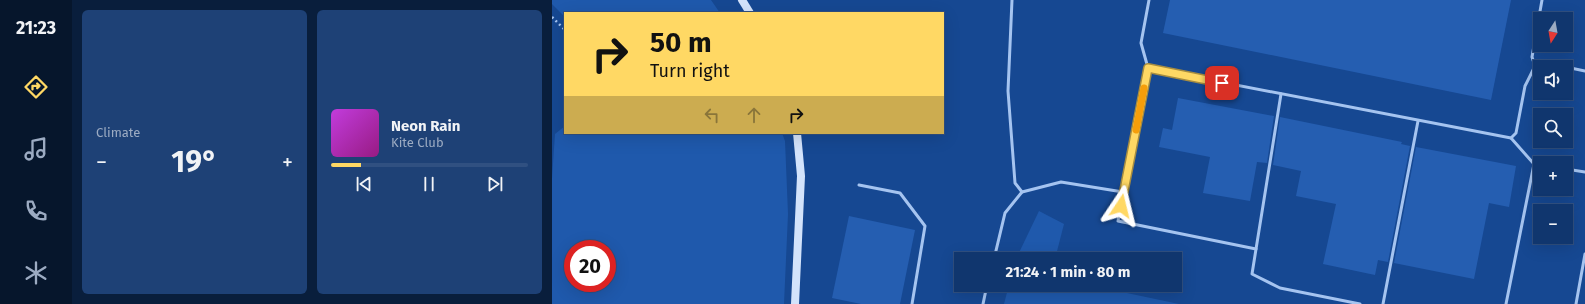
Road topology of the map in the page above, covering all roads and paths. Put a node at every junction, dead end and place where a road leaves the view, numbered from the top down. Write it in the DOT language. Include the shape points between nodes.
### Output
graph roads {
  1 [pos="742,0"];
  2 [pos="1012,0"];
  3 [pos="1148,0"];
  4 [pos="1542,0"];
  5 [pos="749,12"];
  6 [pos="552,17"];
  7 [pos="564,29"];
  8 [pos="1533,60"];
  9 [pos="1148,68"];
  10 [pos="1573,68"];
  11 [pos="1533,70"];
  12 [pos="1585,71"];
  13 [pos="1281,94"];
  14 [pos="1418,121"];
  15 [pos="797,134"];
  16 [pos="1511,138"];
  17 [pos="1533,163"];
  18 [pos="1533,169"];
  19 [pos="1573,170"];
  20 [pos="1585,172"];
  21 [pos="860,185"];
  22 [pos="1022,192"];
  23 [pos="1123,192"];
  24 [pos="1256,249"];
  25 [pos="996,252"];
  26 [pos="1585,254"];
  27 [pos="986,292"];
  28 [pos="795,304"];
  29 [pos="912,304"];
  30 [pos="983,304"];
  31 [pos="1360,304"];
  32 [pos="1383,304"];
  33 [pos="1506,304"];
  34 [pos="1576,304"];
  1 -- 5 [label="street"];
  2 -- 22 [label="lane" via="1008,91 1015,183"];
  3 -- 9 [label="lane" via="1141,43"];
  4 -- 8 [label="lane"];
  6 -- 7 [label="path"];
  9 -- 13 [label="lane"];
  9 -- 23 [label="lane"];
  10 -- 12 [label="lane"];
  11 -- 16 [label="lane" via="1525,86 1516,133"];
  13 -- 14 [label="lane"];
  13 -- 24 [label="lane"];
  14 -- 16 [label="lane"];
  14 -- 32 [label="lane"];
  15 -- 28 [label="street" via="802,176"];
  16 -- 17 [label="lane"];
  18 -- 33 [label="lane"];
  19 -- 20 [label="lane"];
  21 -- 29 [label="lane" via="900,193 925,226"];
  22 -- 23 [label="lane" via="1061,182"];
  22 -- 25 [label="lane" via="1005,213"];
  23 -- 24 [label="lane" via="1118,221"];
  24 -- 31 [label="lane" via="1252,274 1280,288"];
  26 -- 34 [label="lane"];
  27 -- 30 [label="lane"];
}
